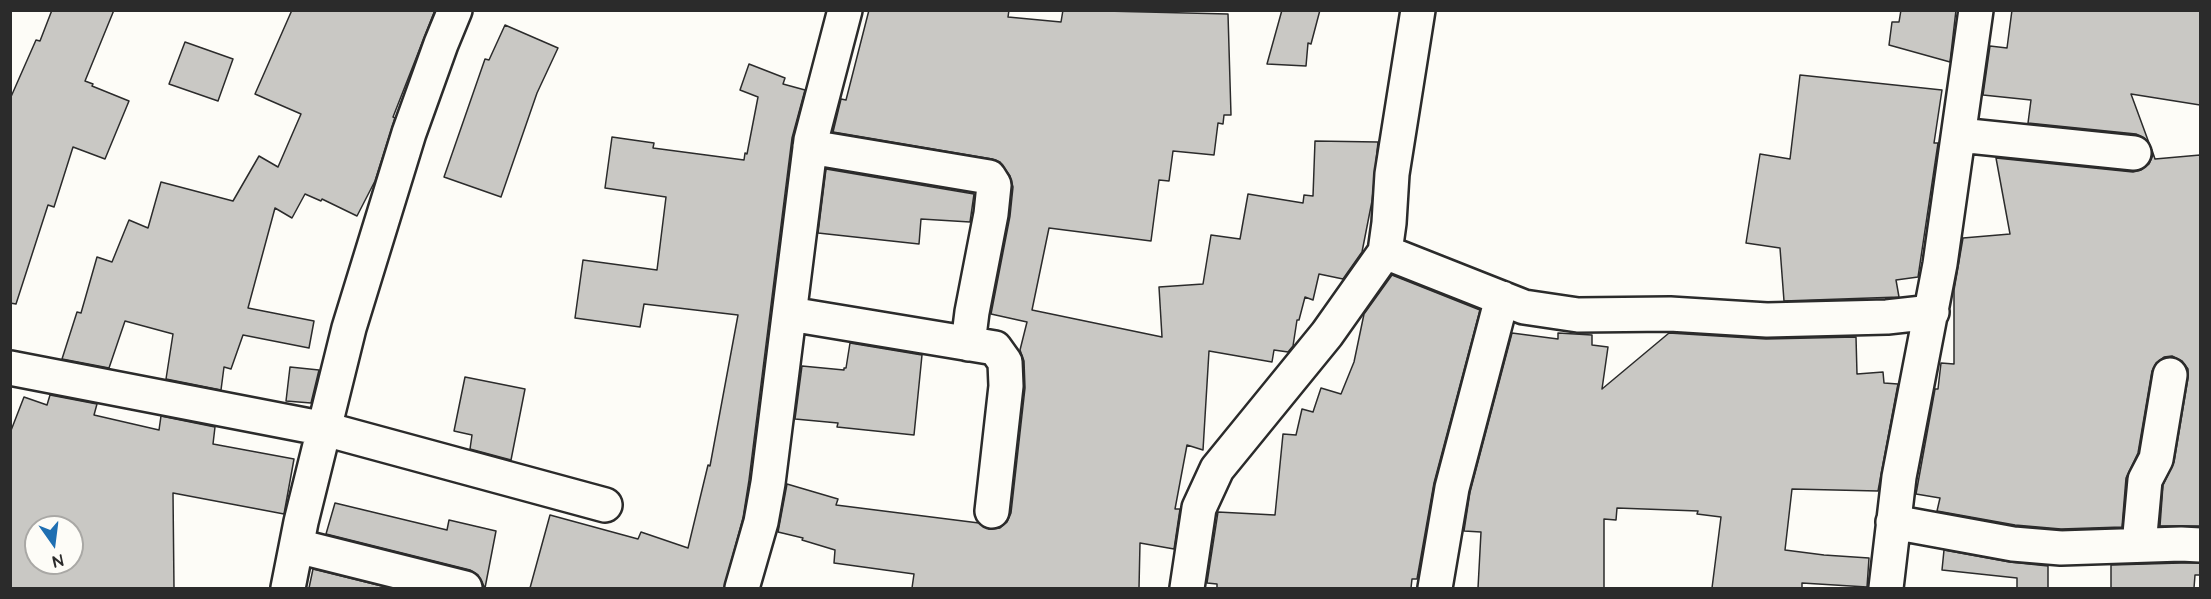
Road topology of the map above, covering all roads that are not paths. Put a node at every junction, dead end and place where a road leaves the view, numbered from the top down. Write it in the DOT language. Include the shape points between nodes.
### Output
graph roads {
  1 [pos="455,10"];
  2 [pos="845,10"];
  3 [pos="1418,10"];
  4 [pos="1976,10"];
  5 [pos="1959,135"];
  6 [pos="810,147"];
  7 [pos="2134,153"];
  8 [pos="1385,252"];
  9 [pos="1502,298"];
  10 [pos="1932,312"];
  11 [pos="790,314"];
  12 [pos="968,344"];
  13 [pos="10,368"];
  14 [pos="2170,375"];
  15 [pos="325,429"];
  16 [pos="606,504"];
  17 [pos="992,511"];
  18 [pos="1893,522"];
  19 [pos="2139,545"];
  20 [pos="2200,545"];
  21 [pos="297,546"];
  22 [pos="288,588"];
  23 [pos="465,588"];
  24 [pos="742,588"];
  25 [pos="1187,588"];
  26 [pos="1435,588"];
  27 [pos="1886,588"];
  1 -- 15 [label="street" via="409,133 349,328"];
  2 -- 6 [label="street"];
  3 -- 8 [label="street" via="1392,174"];
  4 -- 5 [label="street"];
  5 -- 7 [label="street"];
  5 -- 10 [label="street"];
  6 -- 11 [label="street"];
  6 -- 12 [label="street" via="989,177 994,185 991,214"];
  8 -- 9 [label="street"];
  8 -- 25 [label="street" via="1327,334 1217,469 1199,508"];
  9 -- 10 [label="street" via="1524,307 1578,315 1670,314 1789,320"];
  9 -- 26 [label="street" via="1452,488"];
  10 -- 18 [label="street"];
  11 -- 12 [label="street"];
  11 -- 24 [label="street" via="761,522"];
  12 -- 17 [label="street" via="995,348 1005,362 1006,386"];
  13 -- 15 [label="street"];
  14 -- 19 [label="street" via="2156,459 2145,480"];
  15 -- 16 [label="street"];
  15 -- 21 [label="street"];
  18 -- 19 [label="street" via="2013,544 2061,548"];
  18 -- 27 [label="street"];
  19 -- 20 [label="street"];
  21 -- 22 [label="street"];
  21 -- 23 [label="street"];
}
